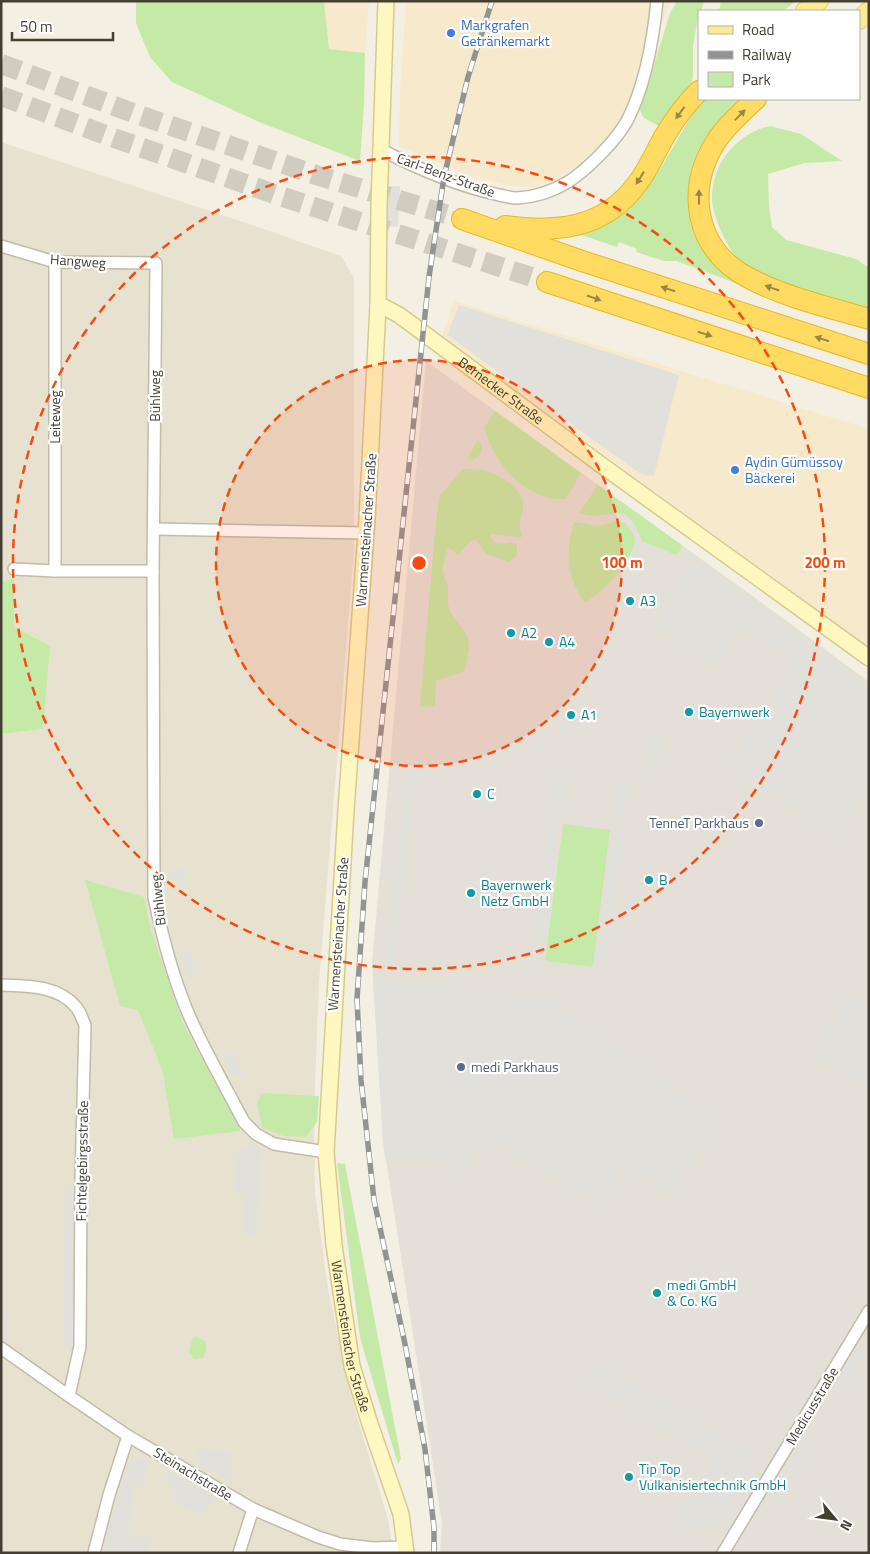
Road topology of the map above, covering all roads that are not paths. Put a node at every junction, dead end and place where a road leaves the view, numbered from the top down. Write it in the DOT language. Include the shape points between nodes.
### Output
graph roads {
  1 [pos="386,1"];
  2 [pos="658,1"];
  3 [pos="819,1"];
  4 [pos="806,10"];
  5 [pos="698,92"];
  6 [pos="755,100"];
  7 [pos="382,150"];
  8 [pos="1,246"];
  9 [pos="55,262"];
  10 [pos="156,263"];
  11 [pos="547,282"];
  12 [pos="378,306"];
  13 [pos="869,319"];
  14 [pos="869,354"];
  15 [pos="869,388"];
  16 [pos="154,529"];
  17 [pos="366,533"];
  18 [pos="14,569"];
  19 [pos="55,571"];
  20 [pos="153,571"];
  21 [pos="869,658"];
  22 [pos="1,985"];
  23 [pos="326,1152"];
  24 [pos="869,1311"];
  25 [pos="1,1348"];
  26 [pos="69,1396"];
  27 [pos="128,1436"];
  28 [pos="254,1509"];
  29 [pos="406,1550"];
  30 [pos="94,1553"];
  31 [pos="239,1553"];
  32 [pos="723,1553"];
  1 -- 7 [label="street"];
  2 -- 7 [label="street, Carl-Benz-Straße" via="650,53 628,120 612,142 568,182 542,194 516,198 484,192 444,178"];
  3 -- 4 [label="main road"];
  5 -- 14 [label="highway" via="682,109 637,184 626,197 594,219 556,229 526,229 462,219"];
  13 -- 6 [label="highway, one-way" via="762,285 733,268 710,244 700,219 700,176 716,141"];
  7 -- 12 [label="street"];
  8 -- 9 [label="street, Hangweg"];
  9 -- 10 [label="street, Hangweg"];
  9 -- 19 [label="street, Leiteweg"];
  10 -- 16 [label="street, Bühlweg"];
  11 -- 15 [label="highway, one-way"];
  12 -- 17 [label="street, Warmensteinacher Straße"];
  12 -- 21 [label="street, Bernecker Straße" via="399,314"];
  16 -- 17 [label="street"];
  16 -- 20 [label="street, Bühlweg"];
  17 -- 23 [label="street, Warmensteinacher Straße"];
  18 -- 19 [label="street"];
  19 -- 20 [label="street"];
  20 -- 23 [label="street, Bühlweg" via="154,897 161,933 192,1023 244,1122 256,1134 274,1144"];
  22 -- 26 [label="street, Fichtelgebirgsstraße" via="44,988 59,994 76,1007 85,1025 80,1346"];
  23 -- 29 [label="street, Warmensteinacher Straße" via="334,1246 352,1366 401,1514"];
  24 -- 32 [label="street, Medicusstraße"];
  25 -- 26 [label="street, Steinachstraße"];
  26 -- 27 [label="street, Steinachstraße"];
  27 -- 28 [label="street, Steinachstraße"];
  27 -- 30 [label="street"];
  28 -- 29 [label="street, Steinachstraße" via="340,1544"];
  28 -- 31 [label="street"];
}
